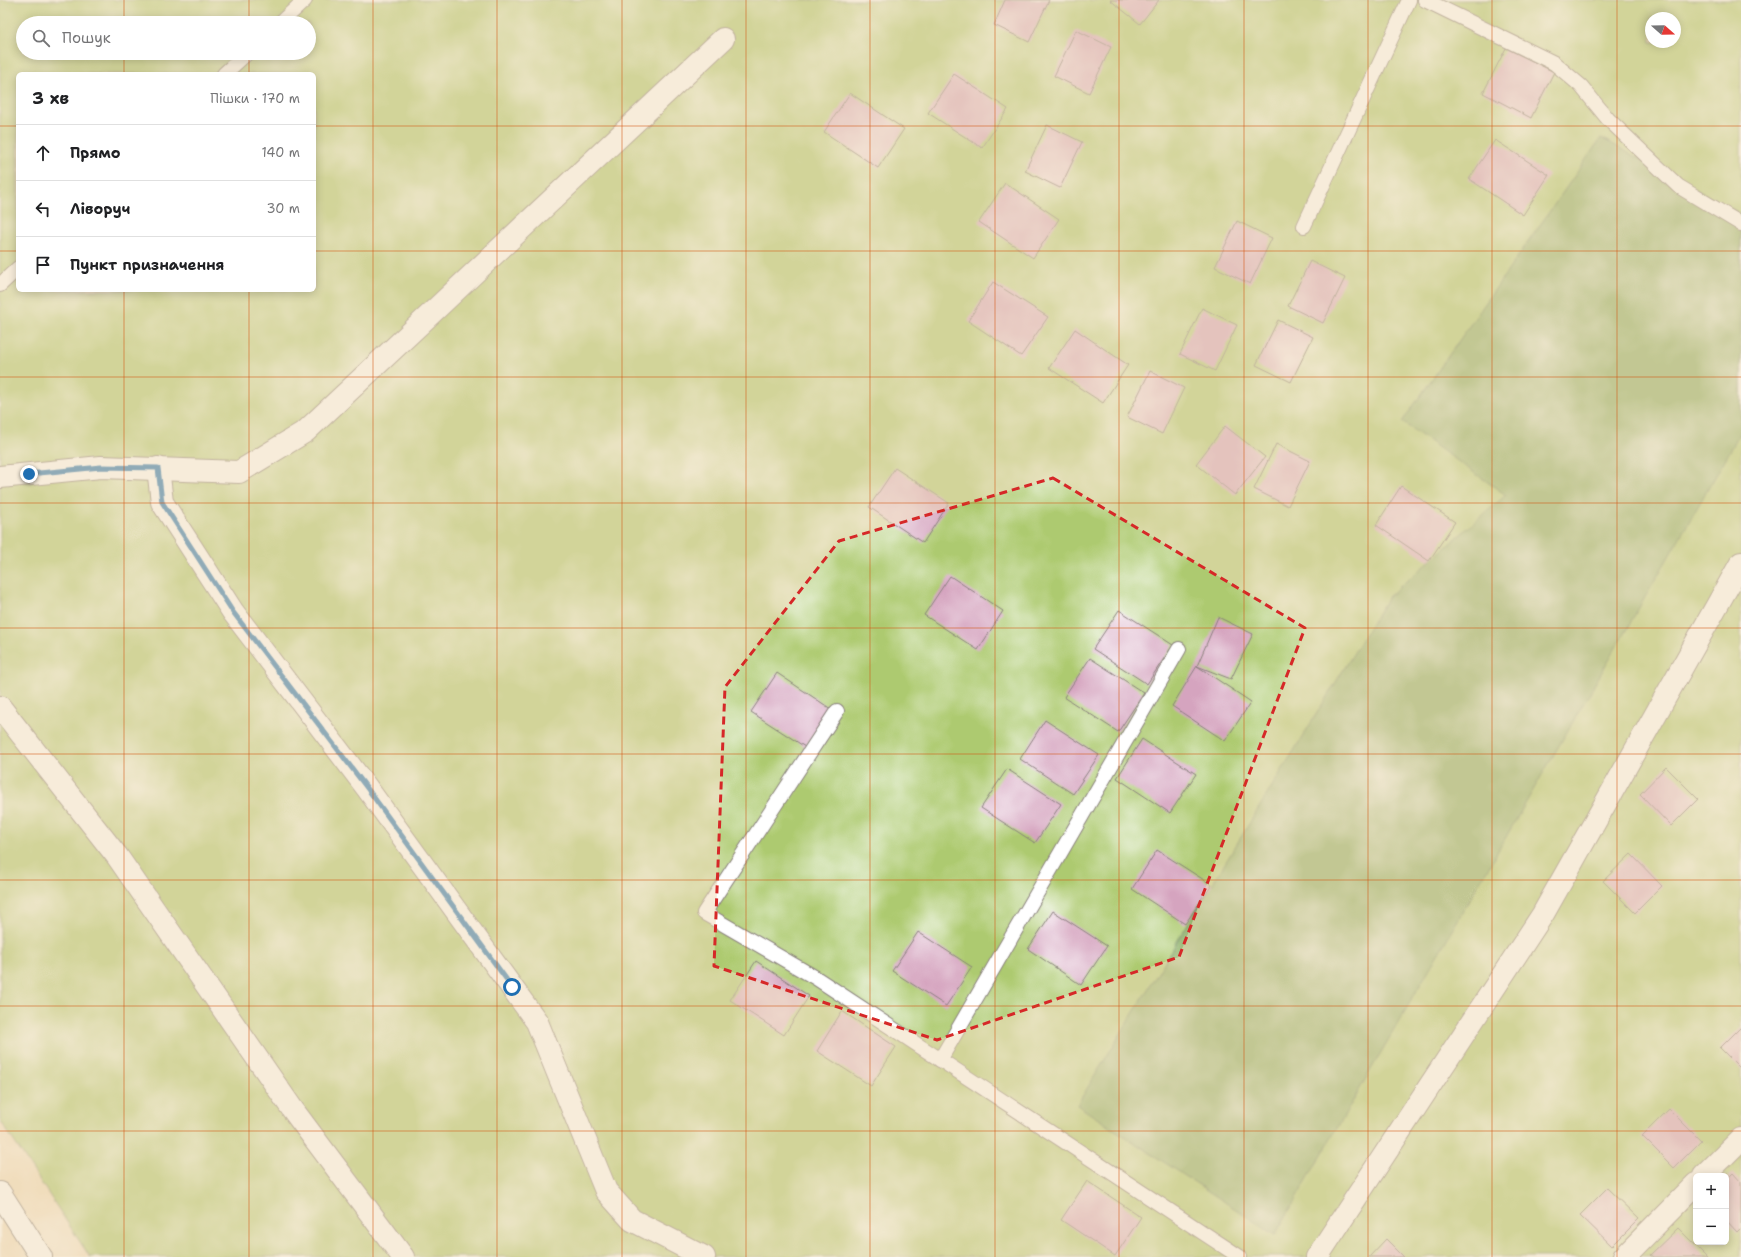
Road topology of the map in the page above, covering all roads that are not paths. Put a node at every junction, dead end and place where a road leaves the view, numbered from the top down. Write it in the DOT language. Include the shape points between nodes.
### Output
graph roads {
  1 [pos="305,0"];
  2 [pos="1409,0"];
  3 [pos="1425,0"];
  4 [pos="288,16"];
  5 [pos="723,39"];
  6 [pos="239,60"];
  7 [pos="226,72"];
  8 [pos="1741,224"];
  9 [pos="1304,226"];
  10 [pos="16,270"];
  11 [pos="0,285"];
  12 [pos="158,468"];
  13 [pos="0,476"];
  14 [pos="1741,563"];
  15 [pos="1179,649"];
  16 [pos="0,707"];
  17 [pos="837,711"];
  18 [pos="940,1060"];
  19 [pos="1741,1139"];
  20 [pos="1707,1173"];
  21 [pos="1693,1187"];
  22 [pos="0,1193"];
  23 [pos="41,1257"];
  24 [pos="403,1257"];
  25 [pos="704,1257"];
  26 [pos="1240,1257"];
  27 [pos="1317,1257"];
  28 [pos="1624,1257"];
  1 -- 4 [label="lane"];
  2 -- 9 [label="lane"];
  3 -- 8 [label="lane" via="1554,63 1581,86 1608,119 1678,186"];
  5 -- 12 [label="street" via="306,431 239,472"];
  6 -- 7 [label="lane"];
  10 -- 11 [label="lane"];
  12 -- 13 [label="street" via="101,467"];
  12 -- 25 [label="street" via="162,502 233,612 367,788 537,1022 606,1191 632,1220"];
  14 -- 27 [label="street" via="1543,914"];
  15 -- 18 [label="lane"];
  16 -- 24 [label="street" via="117,856 293,1110"];
  17 -- 18 [label="lane" via="704,913 816,978"];
  18 -- 26 [label="lane"];
  19 -- 20 [label="street"];
  21 -- 28 [label="street"];
  22 -- 23 [label="street"];
}
